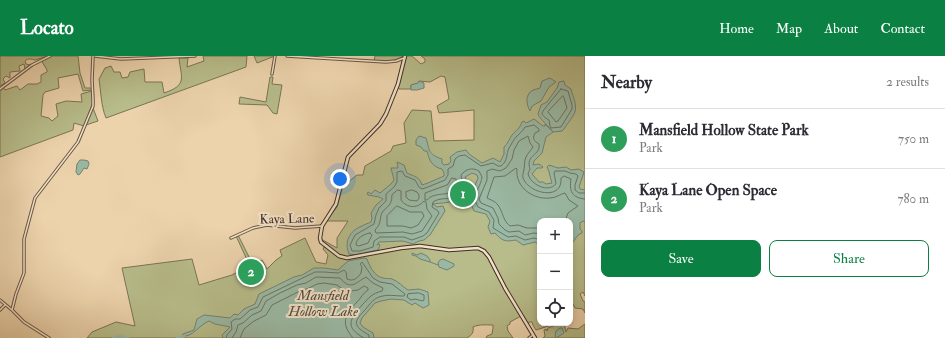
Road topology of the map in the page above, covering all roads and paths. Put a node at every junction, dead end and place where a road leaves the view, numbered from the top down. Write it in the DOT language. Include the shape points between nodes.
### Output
graph roads {
  1 [pos="50,56"];
  2 [pos="94,56"];
  3 [pos="195,56"];
  4 [pos="275,56"];
  5 [pos="288,56"];
  6 [pos="298,56"];
  7 [pos="404,57"];
  8 [pos="272,74"];
  9 [pos="0,89"];
  10 [pos="322,226"];
  11 [pos="231,238"];
  12 [pos="0,300"];
  13 [pos="5,305"];
  14 [pos="0,310"];
  15 [pos="12,310"];
  16 [pos="534,337"];
  17 [pos="49,338"];
  18 [pos="528,338"];
  1 -- 9 [label="street" via="32,65"];
  2 -- 3 [label="street" via="121,59"];
  2 -- 15 [label="street" via="93,106 76,146 35,198 24,239 24,273"];
  4 -- 8 [label="street"];
  5 -- 6 [label="street"];
  6 -- 7 [label="street" via="386,62"];
  7 -- 10 [label="street" via="398,84 386,114 380,124 348,157 336,204"];
  10 -- 11 [label="street, Kaya Lane" via="295,228 267,225"];
  10 -- 16 [label="street" via="322,244 339,256 348,258 409,247 482,249"];
  12 -- 13 [label="street"];
  13 -- 14 [label="street"];
  13 -- 15 [label="street"];
  15 -- 17 [label="street" via="24,322"];
  16 -- 18 [label="street"];
}
